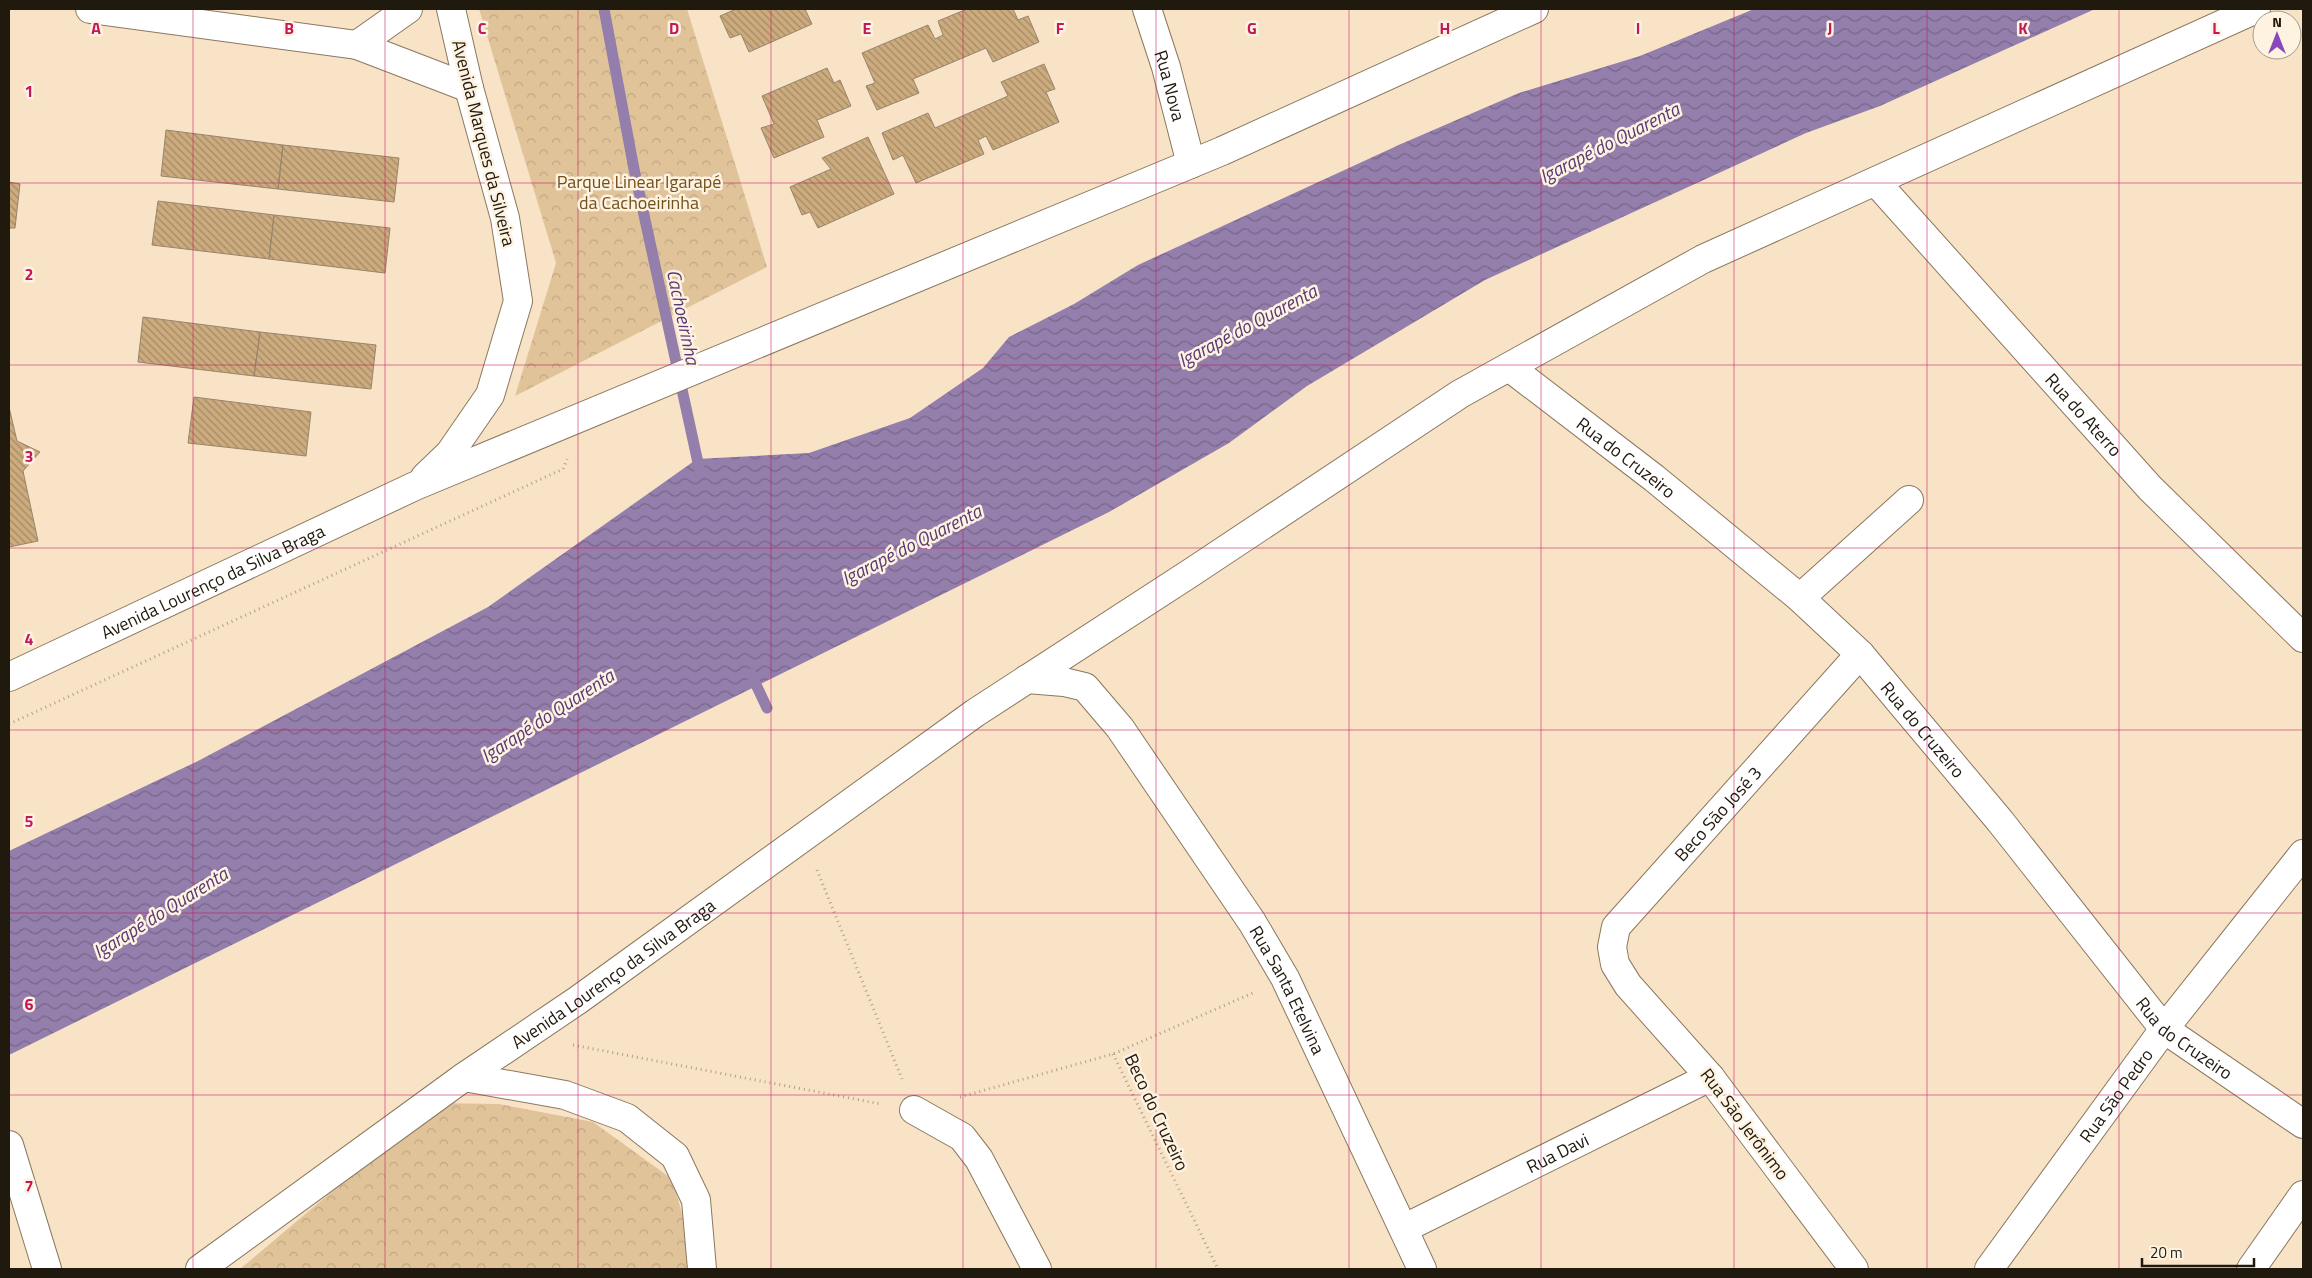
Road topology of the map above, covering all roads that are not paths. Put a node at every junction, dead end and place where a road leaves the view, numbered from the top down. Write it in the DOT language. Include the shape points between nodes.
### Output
graph roads {
  1 [pos="90,9"];
  2 [pos="408,9"];
  3 [pos="451,9"];
  4 [pos="1147,9"];
  5 [pos="1534,9"];
  6 [pos="2256,9"];
  7 [pos="357,45"];
  8 [pos="469,88"];
  9 [pos="1190,164"];
  10 [pos="1876,182"];
  11 [pos="1509,367"];
  12 [pos="415,486"];
  13 [pos="1909,500"];
  14 [pos="1800,598"];
  15 [pos="2303,638"];
  16 [pos="1860,654"];
  17 [pos="9,677"];
  18 [pos="1027,679"];
  19 [pos="2303,854"];
  20 [pos="1628,985"];
  21 [pos="2164,1029"];
  22 [pos="1710,1076"];
  23 [pos="464,1077"];
  24 [pos="914,1110"];
  25 [pos="2303,1124"];
  26 [pos="9,1145"];
  27 [pos="2303,1195"];
  28 [pos="1405,1228"];
  29 [pos="47,1269"];
  30 [pos="200,1269"];
  31 [pos="702,1269"];
  32 [pos="1037,1269"];
  33 [pos="1422,1269"];
  34 [pos="1854,1269"];
  35 [pos="1989,1269"];
  36 [pos="2250,1269"];
  1 -- 7 [label="street"];
  2 -- 7 [label="street"];
  3 -- 8 [label="street, Avenida Marques da Silveira"];
  4 -- 9 [label="street, Rua Nova" via="1166,67"];
  5 -- 9 [label="street, Avenida Lourenço da Silva Braga"];
  6 -- 10 [label="street, Avenida Lourenço da Silva Braga"];
  7 -- 8 [label="street"];
  8 -- 12 [label="street, Avenida Marques da Silveira" via="505,218 518,301 490,396 450,453"];
  9 -- 12 [label="street, Avenida Lourenço da Silva Braga"];
  10 -- 11 [label="street, Avenida Lourenço da Silva Braga" via="1703,259"];
  10 -- 15 [label="street, Rua do Aterro" via="2150,488"];
  11 -- 14 [label="street, Rua do Cruzeiro" via="1654,478"];
  11 -- 18 [label="street, Avenida Lourenço da Silva Braga" via="1460,394"];
  12 -- 17 [label="street, Avenida Lourenço da Silva Braga"];
  13 -- 14 [label="street"];
  14 -- 16 [label="street, Rua do Cruzeiro"];
  16 -- 20 [label="street, Beco São José 3" via="1616,927 1612,947 1615,964"];
  16 -- 21 [label="street, Rua do Cruzeiro" via="2000,821"];
  18 -- 23 [label="street, Avenida Lourenço da Silva Braga"];
  18 -- 28 [label="street, Rua Santa Etelvina" via="1085,687 1120,728 1252,922 1285,978"];
  19 -- 21 [label="street, Rua São Pedro"];
  20 -- 22 [label="street, Rua São Jerônimo"];
  21 -- 25 [label="street, Rua do Cruzeiro"];
  21 -- 35 [label="street, Rua São Pedro"];
  22 -- 28 [label="street, Rua Davi"];
  22 -- 34 [label="street, Rua São Jerônimo"];
  23 -- 30 [label="street, Avenida Lourenço da Silva Braga"];
  23 -- 31 [label="street" via="565,1094 627,1118 675,1156 696,1200"];
  24 -- 32 [label="street" via="962,1137 979,1159"];
  26 -- 29 [label="street"];
  27 -- 36 [label="street"];
  28 -- 33 [label="street, Rua Santa Etelvina"];
}
